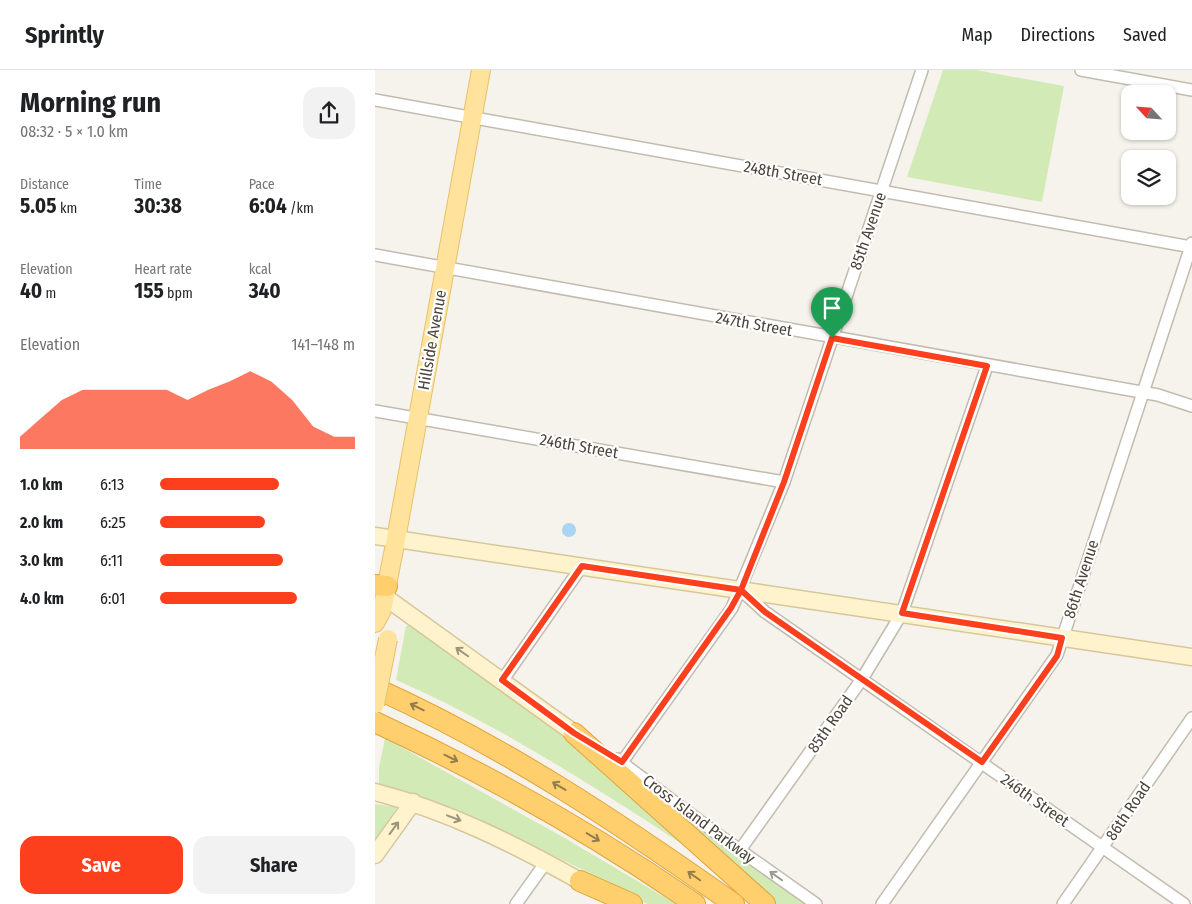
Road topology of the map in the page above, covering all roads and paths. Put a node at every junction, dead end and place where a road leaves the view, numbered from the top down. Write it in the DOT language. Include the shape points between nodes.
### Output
graph roads {
  1 [pos="481,70"];
  2 [pos="922,70"];
  3 [pos="1081,70"];
  4 [pos="1192,90"];
  5 [pos="375,100"];
  6 [pos="472,117"];
  7 [pos="881,191"];
  8 [pos="1192,246"];
  9 [pos="375,255"];
  10 [pos="445,268"];
  11 [pos="832,338"];
  12 [pos="987,366"];
  13 [pos="1143,392"];
  14 [pos="1192,406"];
  15 [pos="375,411"];
  16 [pos="418,418"];
  17 [pos="784,482"];
  18 [pos="375,536"];
  19 [pos="396,539"];
  20 [pos="582,566"];
  21 [pos="741,590"];
  22 [pos="381,600"];
  23 [pos="902,613"];
  24 [pos="1062,638"];
  25 [pos="1192,657"];
  26 [pos="862,679"];
  27 [pos="502,680"];
  28 [pos="375,688"];
  29 [pos="375,704"];
  30 [pos="1192,718"];
  31 [pos="375,722"];
  32 [pos="574,733"];
  33 [pos="622,762"];
  34 [pos="982,762"];
  35 [pos="375,792"];
  36 [pos="413,802"];
  37 [pos="1103,848"];
  38 [pos="740,850"];
  39 [pos="375,855"];
  40 [pos="546,862"];
  41 [pos="580,881"];
  42 [pos="517,904"];
  43 [pos="613,904"];
  44 [pos="632,904"];
  45 [pos="695,904"];
  46 [pos="734,904"];
  47 [pos="765,904"];
  48 [pos="816,904"];
  49 [pos="882,904"];
  50 [pos="1063,904"];
  51 [pos="1184,904"];
  1 -- 6 [label="main road, Hillside Avenue"];
  2 -- 7 [label="street, 85th Avenue"];
  3 -- 4 [label="street"];
  5 -- 6 [label="street, 248th Street"];
  6 -- 7 [label="street, 248th Street"];
  6 -- 10 [label="main road, Hillside Avenue"];
  7 -- 8 [label="street, 248th Street"];
  7 -- 11 [label="street, 85th Avenue"];
  8 -- 13 [label="street, 86th Avenue"];
  9 -- 10 [label="street, 247th Street"];
  10 -- 11 [label="street, 247th Street"];
  10 -- 16 [label="main road, Hillside Avenue"];
  11 -- 12 [label="street, 247th Street"];
  11 -- 17 [label="street, 85th Avenue"];
  12 -- 13 [label="street, 247th Street"];
  12 -- 23 [label="street, 85th Road"];
  13 -- 14 [label="street, 247th Street"];
  13 -- 24 [label="street, 86th Avenue"];
  15 -- 16 [label="street, 246th Street"];
  16 -- 17 [label="street, 246th Street"];
  16 -- 19 [label="main road, Hillside Avenue"];
  17 -- 21 [label="street, 85th Avenue"];
  18 -- 19 [label="street"];
  19 -- 20 [label="street"];
  19 -- 22 [label="main road, Hillside Avenue"];
  20 -- 21 [label="street"];
  20 -- 27 [label="street"];
  21 -- 23 [label="street"];
  21 -- 26 [label="street, 246th Street" via="765,612"];
  21 -- 33 [label="street, 85th Avenue"];
  27 -- 22 [label="street, Cross Island Parkway, one-way"];
  22 -- 29 [label="main road, Hillside Avenue, bridge" via="388,639"];
  23 -- 24 [label="street"];
  23 -- 26 [label="street, 85th Road"];
  24 -- 25 [label="street"];
  24 -- 34 [label="street, 86th Avenue" via="1057,656"];
  26 -- 34 [label="street, 246th Street"];
  26 -- 38 [label="street, 85th Road"];
  27 -- 32 [label="street, Cross Island Parkway"];
  46 -- 28 [label="highway, one-way" via="562,788 440,719"];
  30 -- 37 [label="street, 86th Road"];
  31 -- 45 [label="highway, one-way" via="541,806"];
  32 -- 33 [label="street, Cross Island Parkway"];
  32 -- 47 [label="highway"];
  33 -- 38 [label="street, Cross Island Parkway"];
  34 -- 37 [label="street, 246th Street"];
  34 -- 49 [label="street, 86th Avenue"];
  35 -- 36 [label="street"];
  39 -- 36 [label="street, one-way"];
  36 -- 40 [label="street, one-way" via="467,823"];
  37 -- 50 [label="street, 86th Road"];
  37 -- 51 [label="street, 246th Street"];
  48 -- 38 [label="street, Cross Island Parkway, one-way"];
  40 -- 41 [label="street"];
  40 -- 42 [label="street"];
  41 -- 43 [label="street"];
  41 -- 44 [label="highway"];
}
